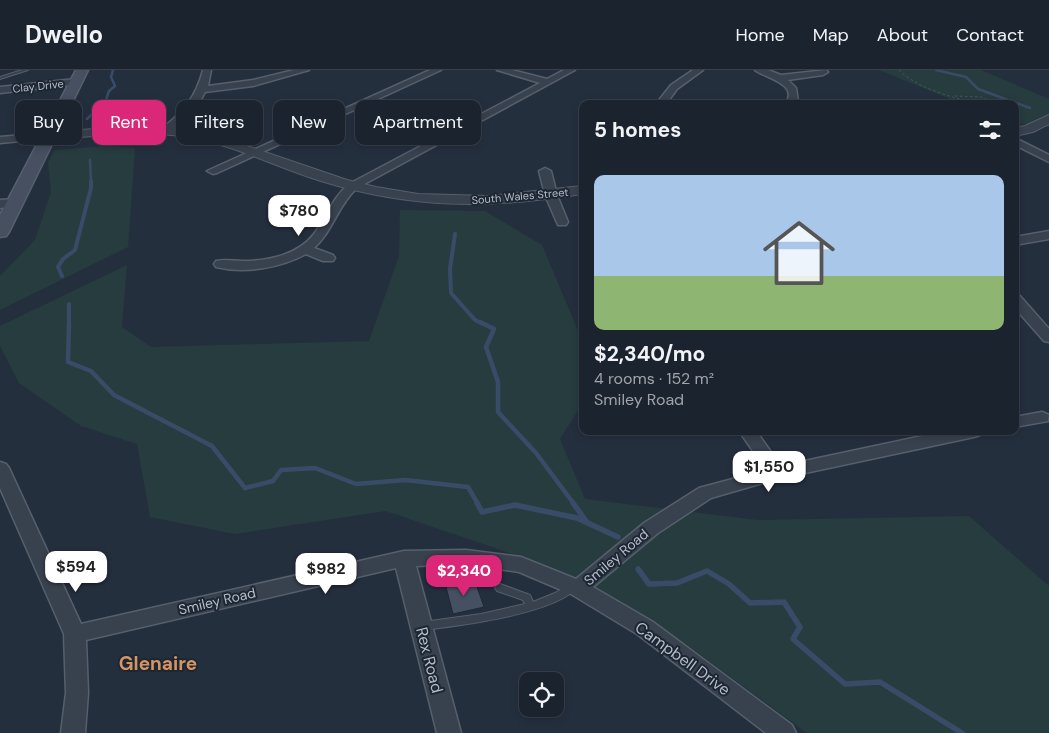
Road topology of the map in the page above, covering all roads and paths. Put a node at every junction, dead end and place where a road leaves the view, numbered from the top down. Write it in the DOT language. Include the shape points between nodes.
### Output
graph roads {
  1 [pos="26,70"];
  2 [pos="206,70"];
  3 [pos="305,70"];
  4 [pos="437,70"];
  5 [pos="501,70"];
  6 [pos="571,70"];
  7 [pos="699,70"];
  8 [pos="759,70"];
  9 [pos="899,70"];
  10 [pos="823,72"];
  11 [pos="79,76"];
  12 [pos="0,78"];
  13 [pos="780,78"];
  14 [pos="549,82"];
  15 [pos="203,89"];
  16 [pos="0,90"];
  17 [pos="950,96"];
  18 [pos="67,100"];
  19 [pos="664,100"];
  20 [pos="793,100"];
  21 [pos="964,100"];
  22 [pos="989,100"];
  23 [pos="1049,119"];
  24 [pos="166,130"];
  25 [pos="166,131"];
  26 [pos="1019,131"];
  27 [pos="15,139"];
  28 [pos="0,140"];
  29 [pos="1019,142"];
  30 [pos="43,145"];
  31 [pos="253,153"];
  32 [pos="1049,159"];
  33 [pos="212,171"];
  34 [pos="546,171"];
  35 [pos="353,186"];
  36 [pos="579,190"];
  37 [pos="551,195"];
  38 [pos="7,204"];
  39 [pos="562,222"];
  40 [pos="0,232"];
  41 [pos="1049,235"];
  42 [pos="1019,240"];
  43 [pos="306,249"];
  44 [pos="328,258"];
  45 [pos="221,264"];
  46 [pos="1019,304"];
  47 [pos="1049,338"];
  48 [pos="1042,417"];
  49 [pos="1019,421"];
  50 [pos="750,435"];
  51 [pos="955,435"];
  52 [pos="0,468"];
  53 [pos="777,473"];
  54 [pos="404,559"];
  55 [pos="576,587"];
  56 [pos="500,588"];
  57 [pos="530,606"];
  58 [pos="422,626"];
  59 [pos="75,634"];
  60 [pos="74,733"];
  61 [pos="449,733"];
  62 [pos="784,733"];
  1 -- 12 [label="lane"];
  2 -- 15 [label="street"];
  3 -- 15 [label="street" via="253,83"];
  4 -- 31 [label="street"];
  5 -- 14 [label="street"];
  6 -- 14 [label="street"];
  7 -- 19 [label="street" via="674,87"];
  8 -- 13 [label="street"];
  9 -- 17 [label="path" via="914,81"];
  10 -- 13 [label="street"];
  11 -- 16 [label="street, Clay Drive"];
  11 -- 18 [label="main road"];
  13 -- 20 [label="street" via="790,85"];
  14 -- 35 [label="street"];
  15 -- 24 [label="street" via="183,118"];
  17 -- 21 [label="path"];
  17 -- 22 [label="path"];
  23 -- 26 [label="street" via="1029,130"];
  25 -- 31 [label="street, South Wales Street" via="209,137"];
  27 -- 28 [label="street"];
  29 -- 32 [label="street"];
  30 -- 38 [label="main road"];
  31 -- 33 [label="street"];
  31 -- 35 [label="street, South Wales Street"];
  34 -- 37 [label="street"];
  35 -- 37 [label="street, South Wales Street" via="436,200 480,201"];
  35 -- 43 [label="street" via="335,205 325,227"];
  36 -- 37 [label="street, South Wales Street"];
  37 -- 39 [label="street"];
  38 -- 40 [label="main road"];
  41 -- 42 [label="street"];
  43 -- 44 [label="street"];
  43 -- 45 [label="street" via="287,258 250,266"];
  46 -- 47 [label="street"];
  48 -- 49 [label="street"];
  50 -- 53 [label="street"];
  51 -- 53 [label="street, Smiley Road"];
  52 -- 59 [label="street"];
  53 -- 55 [label="street, Smiley Road" via="704,493 651,528"];
  54 -- 55 [label="street, Smiley Road" via="466,557 521,565"];
  54 -- 58 [label="street, Rex Road"];
  54 -- 59 [label="street, Smiley Road"];
  55 -- 57 [label="lane"];
  55 -- 62 [label="street, Campbell Drive" via="645,628"];
  56 -- 57 [label="lane" via="528,598"];
  57 -- 58 [label="lane"];
  58 -- 61 [label="street, Rex Road"];
  59 -- 60 [label="street" via="77,693"];
}
